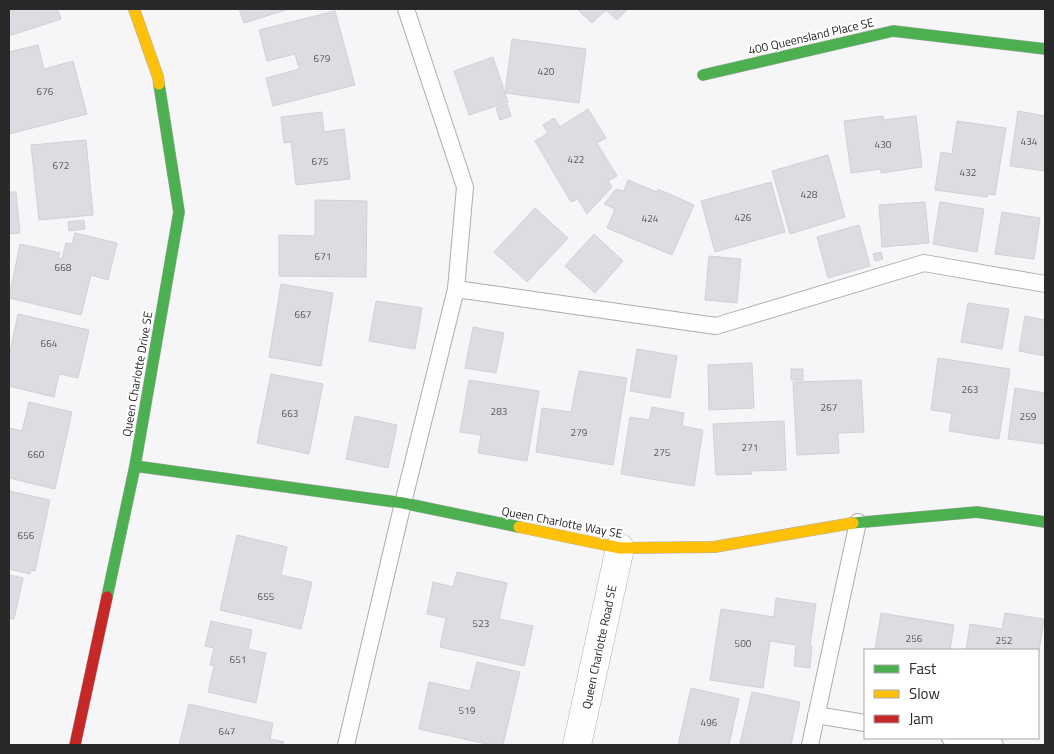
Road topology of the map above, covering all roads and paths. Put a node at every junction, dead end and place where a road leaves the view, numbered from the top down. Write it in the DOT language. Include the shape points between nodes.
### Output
graph roads {
  1 [pos="134,9"];
  2 [pos="406,9"];
  3 [pos="1045,48"];
  4 [pos="703,75"];
  5 [pos="1045,284"];
  6 [pos="456,289"];
  7 [pos="135,466"];
  8 [pos="403,503"];
  9 [pos="858,522"];
  10 [pos="1045,522"];
  11 [pos="620,548"];
  12 [pos="816,715"];
  13 [pos="864,723"];
  14 [pos="956,739"];
  15 [pos="75,745"];
  16 [pos="346,745"];
  17 [pos="577,745"];
  18 [pos="810,745"];
  19 [pos="995,745"];
  1 -- 7 [label="street, Queen Charlotte Drive SE" via="158,77 179,212"];
  2 -- 6 [label="lane" via="465,187"];
  3 -- 4 [label="street, 400 Queensland Place SE" via="893,32"];
  5 -- 6 [label="lane" via="924,263 716,326"];
  6 -- 8 [label="lane"];
  7 -- 8 [label="street, Queen Charlotte Way SE"];
  7 -- 15 [label="street, Queen Charlotte Drive SE"];
  8 -- 11 [label="street, Queen Charlotte Way SE"];
  8 -- 16 [label="lane"];
  9 -- 10 [label="street, Queen Charlotte Way SE" via="977,512"];
  9 -- 11 [label="street, Queen Charlotte Way SE" via="714,547"];
  9 -- 12 [label="lane"];
  11 -- 17 [label="street, Queen Charlotte Road SE"];
  12 -- 13 [label="lane"];
  12 -- 18 [label="lane"];
  14 -- 19 [label="lane"];
}
